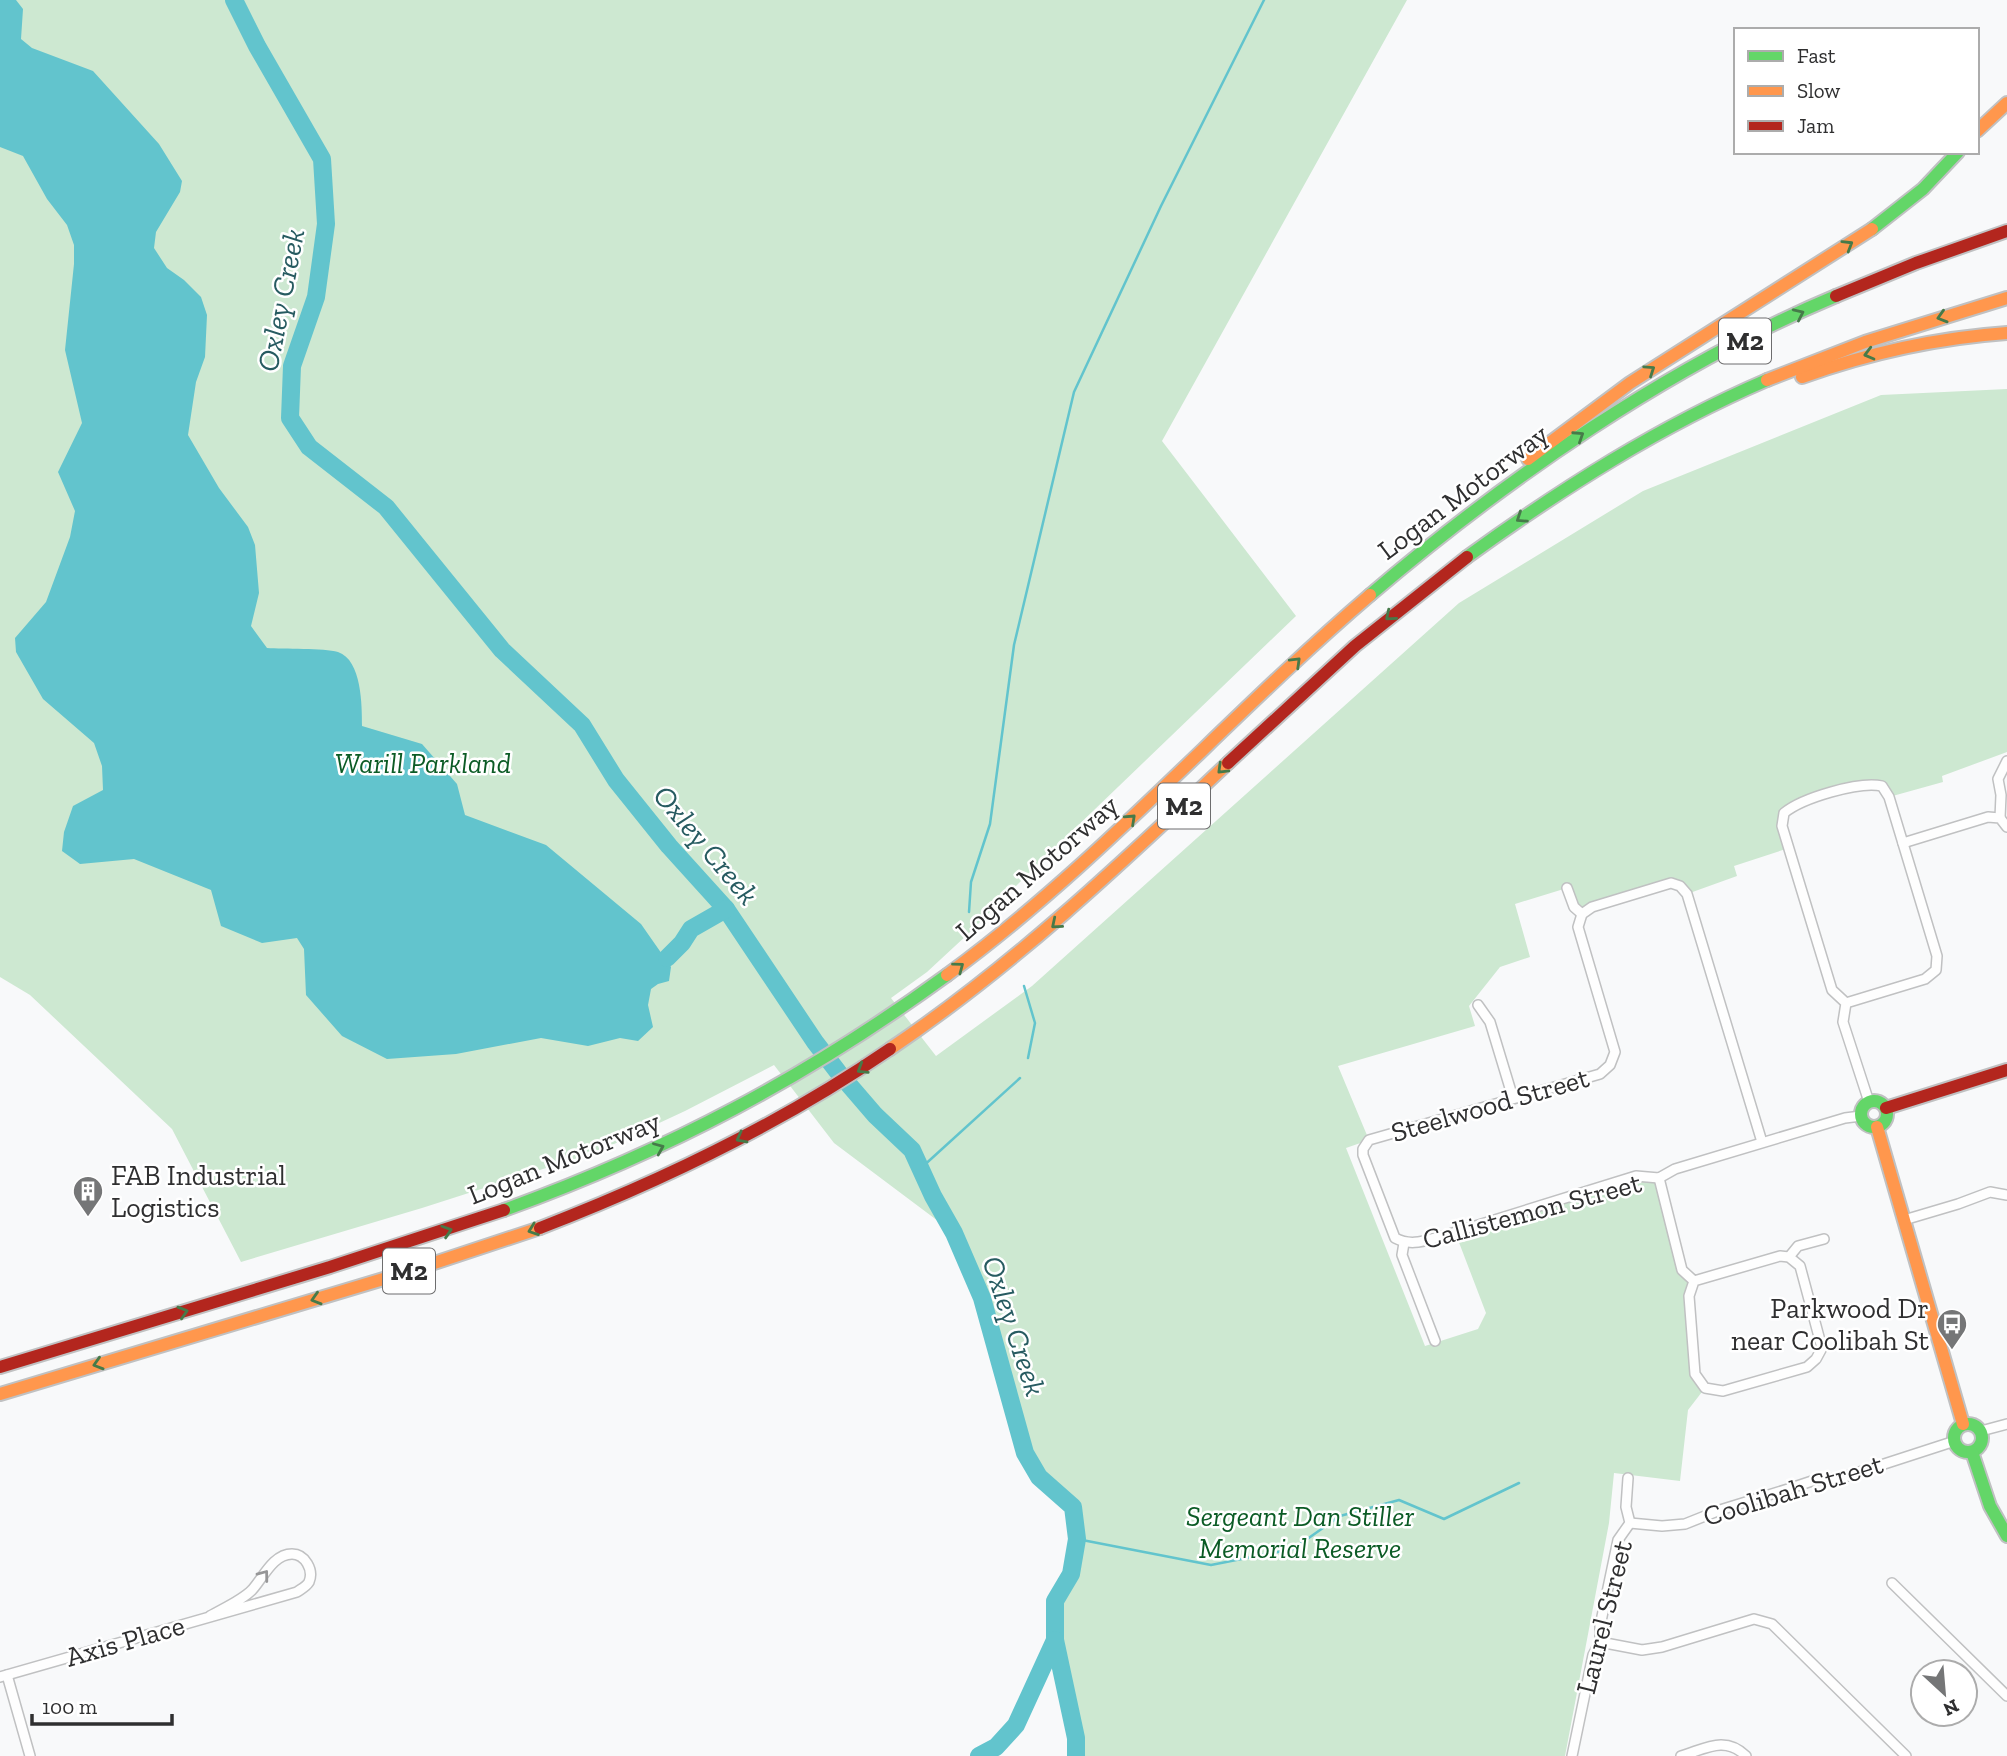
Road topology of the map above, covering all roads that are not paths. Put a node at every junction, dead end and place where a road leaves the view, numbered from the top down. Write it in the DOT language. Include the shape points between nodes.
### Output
graph roads {
  1 [pos="2007,103"];
  2 [pos="1979,129"];
  3 [pos="1956,154"];
  4 [pos="2007,232"];
  5 [pos="2007,298"];
  6 [pos="2007,333"];
  7 [pos="1663,432"];
  8 [pos="1502,488"];
  9 [pos="2007,761"];
  10 [pos="2000,818"];
  11 [pos="2007,827"];
  12 [pos="1903,844"];
  13 [pos="1567,888"];
  14 [pos="1582,914"];
  15 [pos="1846,1003"];
  16 [pos="1478,1005"];
  17 [pos="2007,1070"];
  18 [pos="1513,1098"];
  19 [pos="1869,1102"];
  20 [pos="1886,1108"];
  21 [pos="1861,1116"];
  22 [pos="1877,1127"];
  23 [pos="1762,1142"];
  24 [pos="1659,1178"];
  25 [pos="2007,1195"];
  26 [pos="1904,1220"];
  27 [pos="1824,1239"];
  28 [pos="1404,1243"];
  29 [pos="1789,1257"];
  30 [pos="1694,1281"];
  31 [pos="1435,1341"];
  32 [pos="0,1367"];
  33 [pos="0,1394"];
  34 [pos="1963,1424"];
  35 [pos="2007,1424"];
  36 [pos="1981,1431"];
  37 [pos="1955,1441"];
  38 [pos="1972,1452"];
  39 [pos="1628,1478"];
  40 [pos="1630,1523"];
  41 [pos="2007,1536"];
  42 [pos="1892,1583"];
  43 [pos="210,1616"];
  44 [pos="1601,1642"];
  45 [pos="3,1676"];
  46 [pos="2007,1696"];
  47 [pos="30,1756"];
  48 [pos="1572,1756"];
  49 [pos="1681,1756"];
  50 [pos="1746,1756"];
  51 [pos="1906,1756"];
  1 -- 2 [label="main road"];
  8 -- 3 [label="main road, one-way" via="1514,470 1629,383 1885,221"];
  8 -- 4 [label="main road, Logan Motorway / M2, one-way" via="1638,400 1755,336 1860,287"];
  5 -- 7 [label="main road, Logan Motorway / M2, one-way" via="1836,352 1743,391"];
  6 -- 7 [label="main road, one-way" via="1928,341 1852,359 1768,390 1689,427"];
  7 -- 33 [label="main road, Logan Motorway / M2, one-way" via="1578,481 1443,573 1308,687 1067,915 918,1031 800,1105 652,1181 522,1235"];
  32 -- 8 [label="main road, Logan Motorway / M2, one-way" via="435,1235 540,1198 671,1142 785,1082 903,1007 1017,922 1338,622"];
  9 -- 10 [label="street" via="1998,779"];
  10 -- 11 [label="street"];
  10 -- 12 [label="street" via="1988,817"];
  12 -- 15 [label="street" via="1937,956 1936,970 1925,979"];
  12 -- 15 [label="street" via="1882,786 1868,783 1794,804 1784,813 1782,826 1832,990"];
  13 -- 14 [label="street, Steelwood Street"];
  14 -- 18 [label="street, Steelwood Street" via="1578,927 1615,1052 1600,1074"];
  14 -- 23 [label="street" via="1671,884 1687,894"];
  15 -- 19 [label="street" via="1843,1022"];
  16 -- 18 [label="street" via="1490,1021"];
  17 -- 20 [label="main road"];
  18 -- 28 [label="street, Steelwood Street" via="1369,1140 1363,1156 1395,1238"];
  19 -- 20 [label="main road" via="1879,1101"];
  19 -- 21 [label="main road"];
  20 -- 22 [label="main road" via="1887,1117"];
  21 -- 22 [label="main road" via="1867,1125"];
  21 -- 23 [label="street"];
  22 -- 26 [label="main road"];
  23 -- 24 [label="street"];
  24 -- 28 [label="street, Callistemon Street" via="1636,1176 1443,1236"];
  24 -- 30 [label="street" via="1682,1270"];
  25 -- 26 [label="street" via="1990,1192"];
  26 -- 34 [label="main road"];
  27 -- 29 [label="street" via="1798,1246"];
  28 -- 31 [label="street" via="1402,1255"];
  29 -- 30 [label="street"];
  29 -- 30 [label="street" via="1800,1266 1822,1348 1807,1367 1723,1391 1705,1388 1695,1374 1689,1296"];
  34 -- 36 [label="main road"];
  34 -- 37 [label="main road" via="1955,1432"];
  35 -- 36 [label="street"];
  36 -- 38 [label="main road" via="1982,1443"];
  37 -- 38 [label="main road" via="1961,1450"];
  37 -- 40 [label="street, Coolibah Street" via="1841,1478 1815,1480 1685,1524"];
  38 -- 41 [label="main road" via="1988,1505"];
  39 -- 40 [label="street, Laurel Street"];
  40 -- 44 [label="street, Laurel Street" via="1618,1539 1600,1626"];
  42 -- 46 [label="street"];
  43 -- 43 [label="street, Axis Place, one-way" via="251,1592 281,1557 292,1554 309,1566 308,1585 297,1592"];
  43 -- 45 [label="street, Axis Place"];
  44 -- 48 [label="street, Laurel Street" via="1593,1655"];
  44 -- 51 [label="street" via="1642,1650 1754,1619 1772,1625"];
  45 -- 47 [label="street"];
  49 -- 50 [label="street" via="1720,1744 1731,1745"];
}
